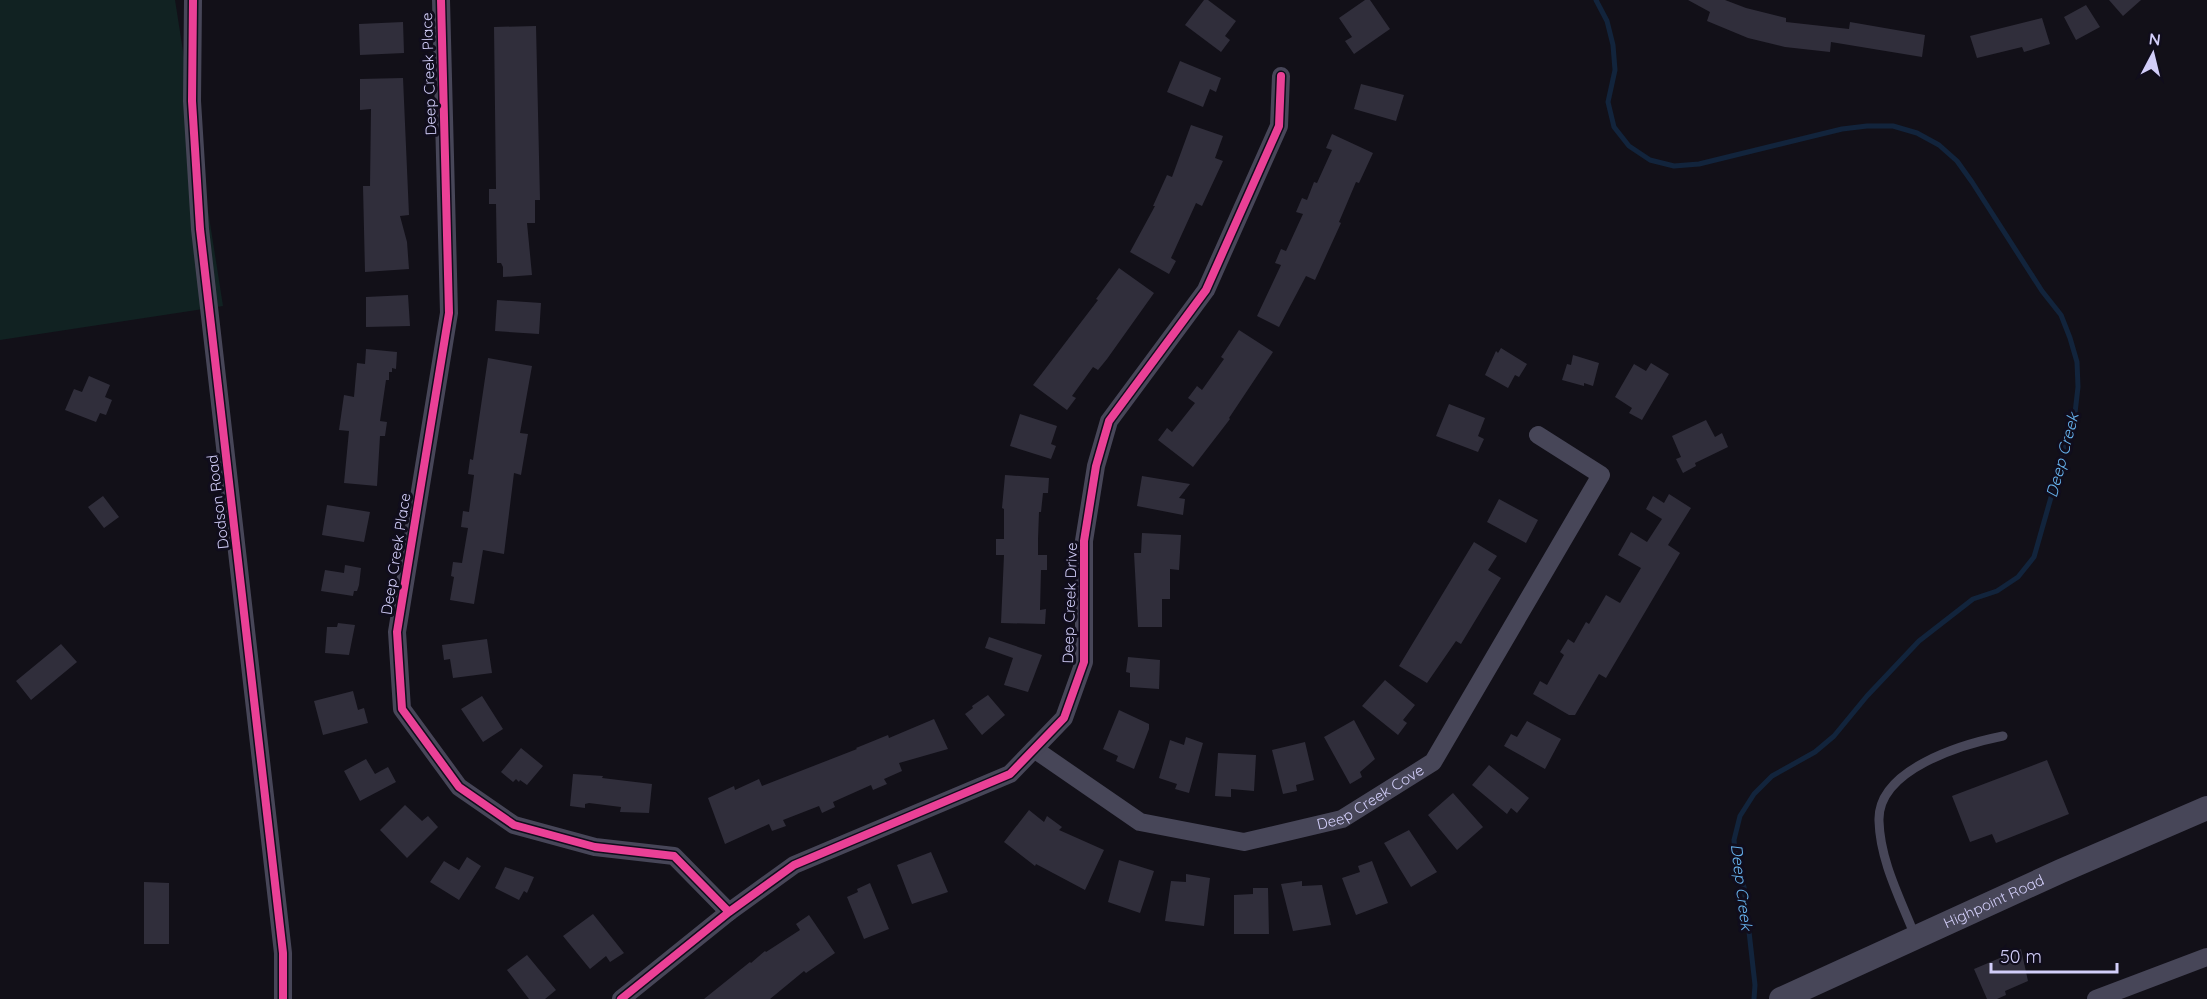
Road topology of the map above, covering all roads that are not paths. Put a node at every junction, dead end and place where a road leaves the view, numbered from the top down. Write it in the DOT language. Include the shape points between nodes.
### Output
graph roads {
  1 [pos="193,0"];
  2 [pos="441,0"];
  3 [pos="1281,76"];
  4 [pos="1538,435"];
  5 [pos="2003,736"];
  6 [pos="1034,749"];
  7 [pos="2207,808"];
  8 [pos="729,912"];
  9 [pos="1916,938"];
  10 [pos="2207,957"];
  11 [pos="283,999"];
  12 [pos="621,999"];
  13 [pos="1781,999"];
  14 [pos="2096,999"];
  1 -- 11 [label="street, Dodson Road" via="192,101 200,229 283,953"];
  2 -- 8 [label="street, Deep Creek Place" via="450,313 397,632 402,709 459,787 514,825 595,847 675,856"];
  3 -- 6 [label="street, Deep Creek Drive" via="1278,126 1206,290 1109,421 1096,466 1084,541 1084,662 1064,718"];
  4 -- 6 [label="street, Deep Creek Cove" via="1600,475 1433,762 1362,807 1342,819 1244,842 1140,822"];
  5 -- 9 [label="lane" via="1940,756 1910,771 1894,783 1883,800 1878,819 1881,844"];
  6 -- 8 [label="street, Deep Creek Drive" via="1010,774 794,865"];
  7 -- 9 [label="street, Highpoint Road"];
  8 -- 12 [label="street, Deep Creek Drive"];
  9 -- 13 [label="street, Highpoint Road"];
  10 -- 14 [label="street"];
}
